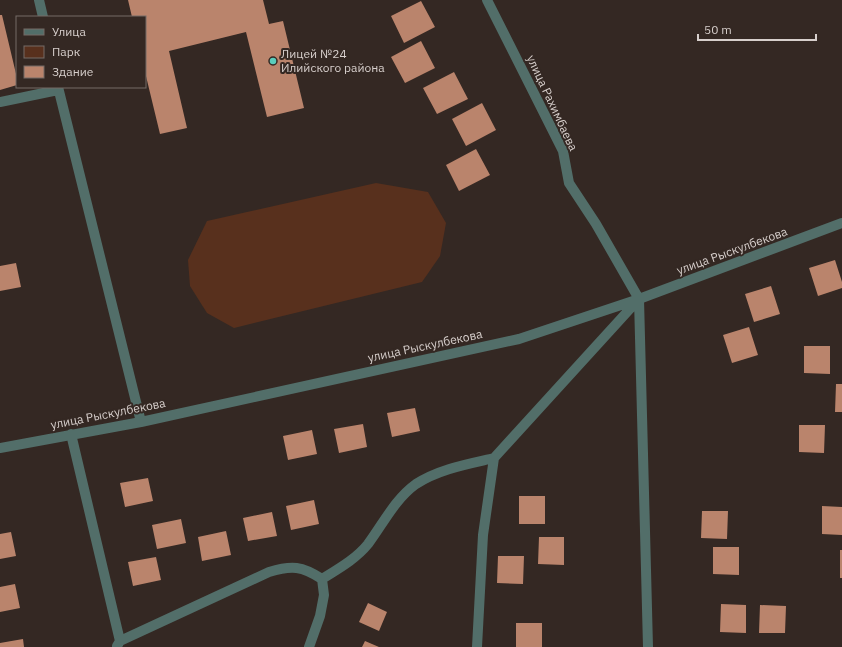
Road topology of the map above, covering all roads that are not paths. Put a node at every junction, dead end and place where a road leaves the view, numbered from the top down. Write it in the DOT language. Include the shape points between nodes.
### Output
graph roads {
  1 [pos="39,0"];
  2 [pos="487,0"];
  3 [pos="43,16"];
  4 [pos="58,88"];
  5 [pos="0,102"];
  6 [pos="842,223"];
  7 [pos="639,299"];
  8 [pos="141,422"];
  9 [pos="71,434"];
  10 [pos="0,448"];
  11 [pos="494,458"];
  12 [pos="322,579"];
  13 [pos="118,644"];
  14 [pos="309,647"];
  15 [pos="476,647"];
  16 [pos="648,647"];
  1 -- 3 [label="street"];
  2 -- 7 [label="street, улица Рахимбаева" via="563,151 569,183"];
  4 -- 5 [label="street"];
  4 -- 8 [label="street"];
  6 -- 7 [label="street, улица Рыскулбекова"];
  7 -- 8 [label="street, улица Рыскулбекова" via="520,339"];
  7 -- 11 [label="street"];
  7 -- 16 [label="street"];
  8 -- 9 [label="street, улица Рыскулбекова"];
  9 -- 10 [label="street, улица Рыскулбекова"];
  9 -- 13 [label="street"];
  11 -- 12 [label="street" via="454,467 416,484 399,500 367,545 352,559"];
  11 -- 15 [label="street" via="483,535"];
  12 -- 13 [label="street" via="300,568 281,568"];
  12 -- 14 [label="street" via="324,594 320,616"];
}
